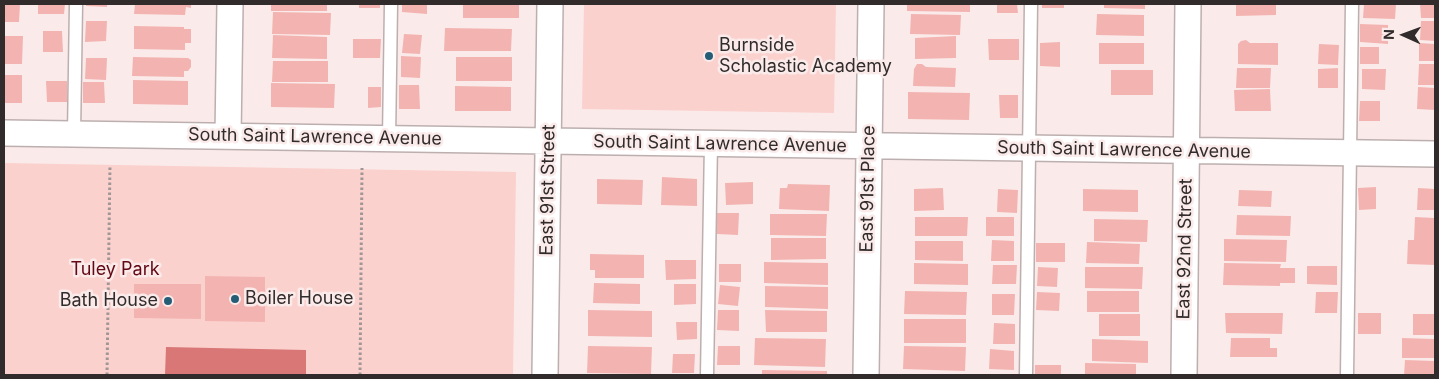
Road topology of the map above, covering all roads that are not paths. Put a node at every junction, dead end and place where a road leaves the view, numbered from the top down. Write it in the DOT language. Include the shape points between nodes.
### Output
graph roads {
  1 [pos="76,4"];
  2 [pos="230,4"];
  3 [pos="390,4"];
  4 [pos="550,4"];
  5 [pos="871,4"];
  6 [pos="1031,4"];
  7 [pos="1188,4"];
  8 [pos="1352,4"];
  9 [pos="4,133"];
  10 [pos="74,134"];
  11 [pos="228,136"];
  12 [pos="389,138"];
  13 [pos="548,141"];
  14 [pos="711,144"];
  15 [pos="869,146"];
  16 [pos="1029,148"];
  17 [pos="1186,151"];
  18 [pos="1350,153"];
  19 [pos="1435,154"];
  20 [pos="545,375"];
  21 [pos="707,375"];
  22 [pos="866,375"];
  23 [pos="1026,375"];
  24 [pos="1184,375"];
  25 [pos="1347,375"];
  1 -- 10 [label="lane"];
  2 -- 11 [label="street"];
  3 -- 12 [label="lane"];
  4 -- 13 [label="street, East 91st Street"];
  5 -- 15 [label="street, East 91st Place"];
  6 -- 16 [label="lane"];
  7 -- 17 [label="street, East 92nd Street"];
  8 -- 18 [label="lane"];
  9 -- 10 [label="street, South Saint Lawrence Avenue"];
  10 -- 11 [label="street, South Saint Lawrence Avenue"];
  11 -- 12 [label="street, South Saint Lawrence Avenue"];
  12 -- 13 [label="street, South Saint Lawrence Avenue"];
  13 -- 14 [label="street, South Saint Lawrence Avenue"];
  13 -- 20 [label="street, East 91st Street"];
  14 -- 15 [label="street, South Saint Lawrence Avenue"];
  14 -- 21 [label="lane"];
  15 -- 16 [label="street, South Saint Lawrence Avenue"];
  15 -- 22 [label="street, East 91st Place"];
  16 -- 17 [label="street, South Saint Lawrence Avenue"];
  16 -- 23 [label="lane"];
  17 -- 18 [label="street, South Saint Lawrence Avenue"];
  17 -- 24 [label="street, East 92nd Street"];
  18 -- 19 [label="street, South Saint Lawrence Avenue"];
  18 -- 25 [label="lane"];
}
